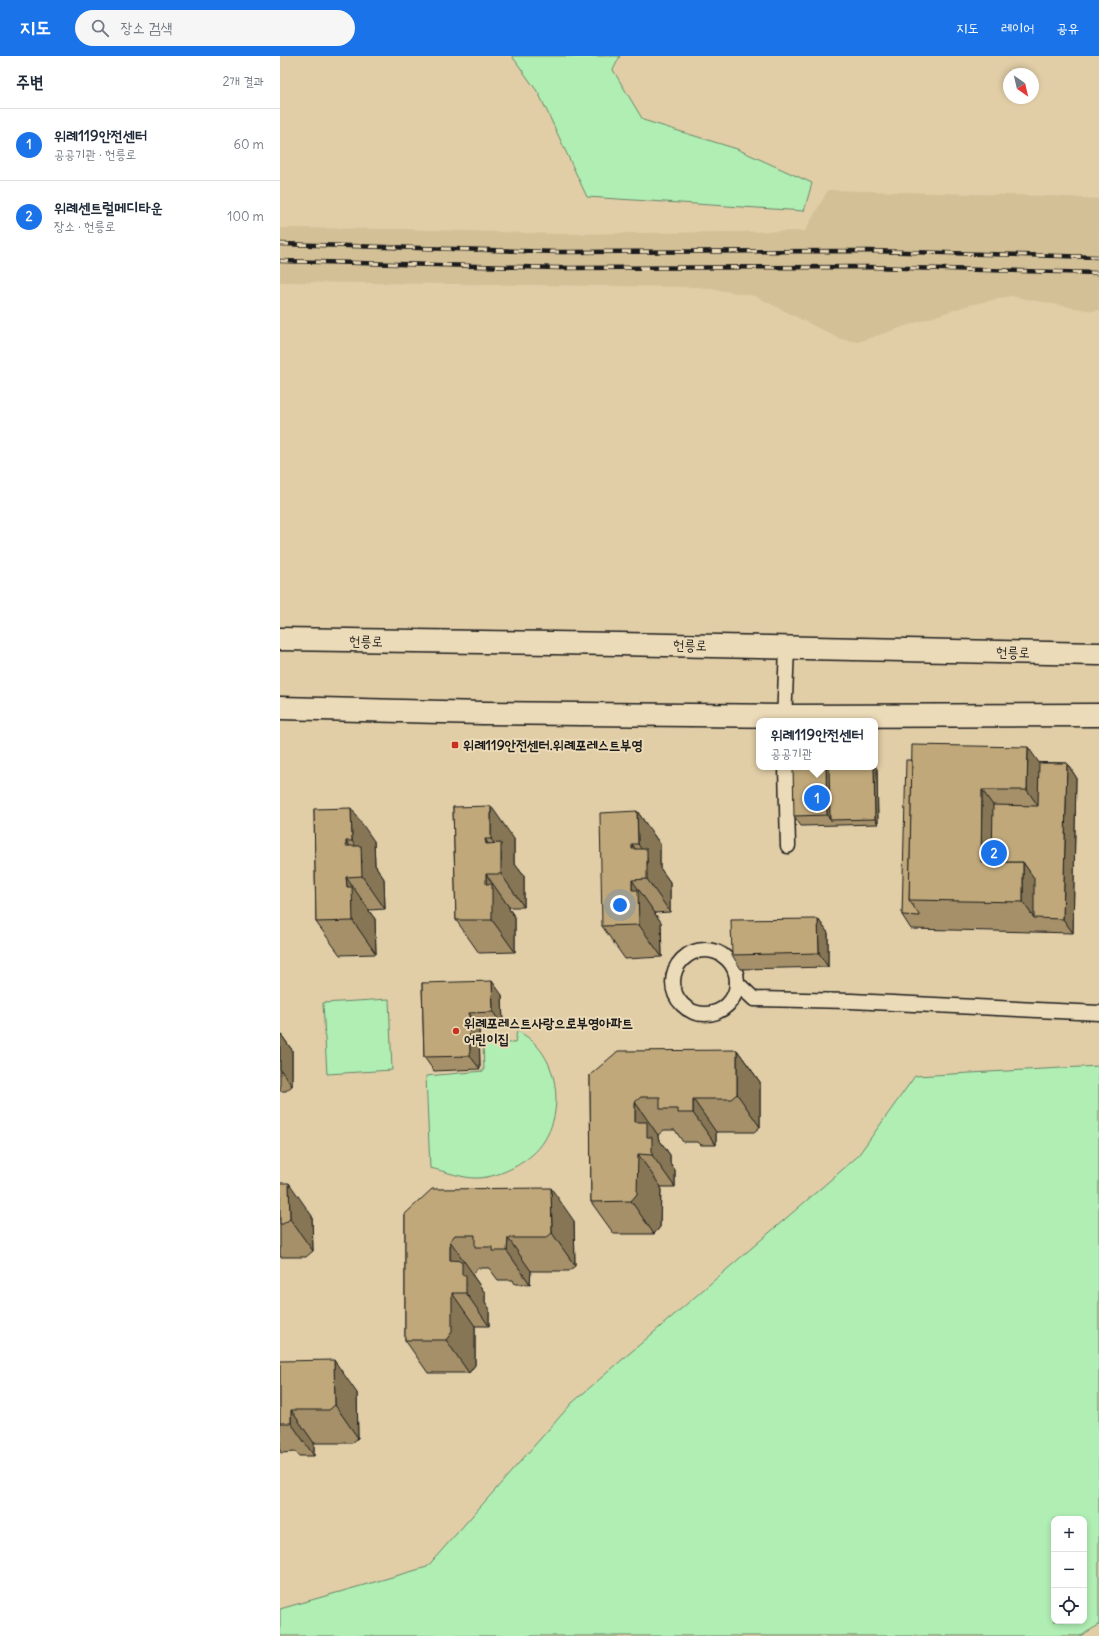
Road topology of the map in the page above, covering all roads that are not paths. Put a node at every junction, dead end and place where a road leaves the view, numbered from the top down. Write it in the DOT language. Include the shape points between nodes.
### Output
graph roads {
  1 [pos="280,639"];
  2 [pos="787,648"];
  3 [pos="1099,654"];
  4 [pos="280,708"];
  5 [pos="1099,715"];
  6 [pos="756,718"];
  7 [pos="784,718"];
  8 [pos="863,718"];
  9 [pos="786,770"];
  10 [pos="788,846"];
  11 [pos="737,983"];
  12 [pos="1099,1013"];
  1 -- 2 [label="main road, 헌릉로"];
  2 -- 3 [label="main road, 헌릉로"];
  2 -- 7 [label="lane"];
  4 -- 6 [label="main road"];
  5 -- 8 [label="main road"];
  9 -- 10 [label="lane"];
  11 -- 11 [label="lane" via="736,973 728,960 715,952 705,951 695,952 686,957 677,969 673,984 676,995 690,1011 711,1014 729,1003 735,994"];
  11 -- 12 [label="lane" via="754,999"];
}
